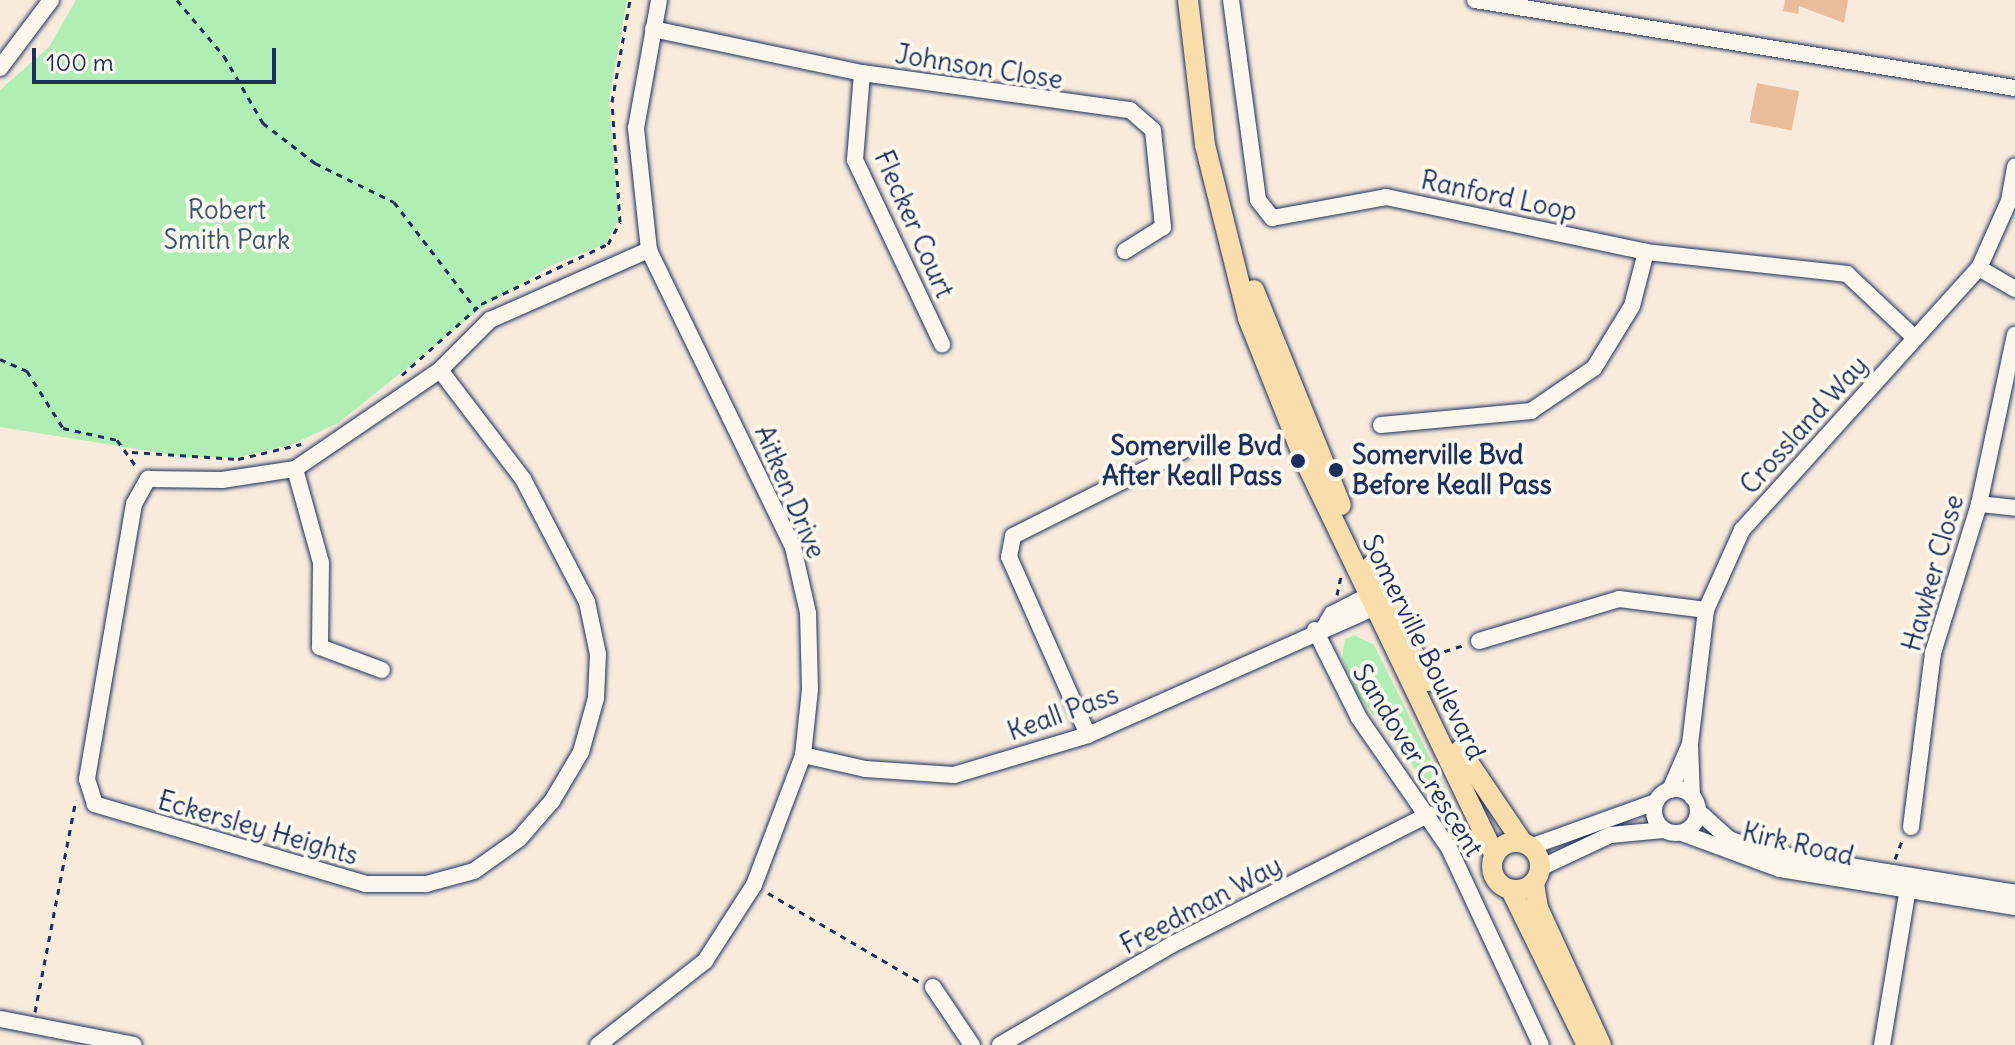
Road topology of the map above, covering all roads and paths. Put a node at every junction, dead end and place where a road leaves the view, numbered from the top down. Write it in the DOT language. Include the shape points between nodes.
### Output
graph roads {
  1 [pos="51,0"];
  2 [pos="177,0"];
  3 [pos="630,0"];
  4 [pos="659,0"];
  5 [pos="1188,0"];
  6 [pos="1201,0"];
  7 [pos="1231,0"];
  8 [pos="1475,0"];
  9 [pos="653,29"];
  10 [pos="0,68"];
  11 [pos="862,73"];
  12 [pos="2015,88"];
  13 [pos="2015,167"];
  14 [pos="649,250"];
  15 [pos="1125,251"];
  16 [pos="1646,252"];
  17 [pos="1979,268"];
  18 [pos="2015,289"];
  19 [pos="476,309"];
  20 [pos="486,324"];
  21 [pos="2015,335"];
  22 [pos="1915,338"];
  23 [pos="942,344"];
  24 [pos="0,359"];
  25 [pos="440,370"];
  26 [pos="396,381"];
  27 [pos="1381,425"];
  28 [pos="312,439"];
  29 [pos="1184,450"];
  30 [pos="132,452"];
  31 [pos="295,469"];
  32 [pos="148,479"];
  33 [pos="1979,504"];
  34 [pos="2015,508"];
  35 [pos="1379,597"];
  36 [pos="1706,610"];
  37 [pos="1320,628"];
  38 [pos="1479,641"];
  39 [pos="1427,657"];
  40 [pos="382,670"];
  41 [pos="1088,735"];
  42 [pos="1690,744"];
  43 [pos="803,755"];
  44 [pos="87,779"];
  45 [pos="1670,790"];
  46 [pos="1656,802"];
  47 [pos="1695,804"];
  48 [pos="1429,814"];
  49 [pos="1911,827"];
  50 [pos="1664,830"];
  51 [pos="1682,833"];
  52 [pos="1526,845"];
  53 [pos="1495,855"];
  54 [pos="1895,863"];
  55 [pos="1537,875"];
  56 [pos="1909,883"];
  57 [pos="754,885"];
  58 [pos="1511,890"];
  59 [pos="2015,893"];
  60 [pos="2015,907"];
  61 [pos="933,987"];
  62 [pos="0,1019"];
  63 [pos="33,1026"];
  64 [pos="54,1038"];
  65 [pos="134,1045"];
  66 [pos="598,1045"];
  67 [pos="972,1045"];
  68 [pos="1000,1045"];
  69 [pos="1541,1045"];
  70 [pos="1586,1045"];
  71 [pos="1601,1045"];
  72 [pos="1882,1045"];
  1 -- 10 [label="street"];
  2 -- 19 [label="path" via="224,56 263,123 315,163 394,202"];
  3 -- 19 [label="path" via="612,102 620,222 608,244 516,283"];
  4 -- 9 [label="street, Aitken Drive"];
  5 -- 35 [label="main road, Somerville Boulevard" via="1205,145 1248,318"];
  6 -- 35 [label="main road, Somerville Boulevard" via="1223,173 1258,304"];
  7 -- 16 [label="street, Ranford Loop" via="1258,200 1272,218 1386,197"];
  8 -- 12 [label="street"];
  9 -- 11 [label="street, Johnson Close"];
  9 -- 14 [label="street, Aitken Drive" via="636,128"];
  11 -- 15 [label="street, Johnson Close" via="1130,110 1153,130 1163,227"];
  11 -- 23 [label="street, Flecker Court" via="855,160"];
  13 -- 17 [label="street, Crossland Way" via="2009,201"];
  14 -- 20 [label="street"];
  14 -- 43 [label="street, Aitken Drive" via="793,547 808,613"];
  16 -- 22 [label="street, Ranford Loop" via="1847,274"];
  16 -- 27 [label="street" via="1632,306 1594,368 1531,411"];
  17 -- 18 [label="street"];
  17 -- 22 [label="street, Crossland Way"];
  19 -- 20 [label="path"];
  19 -- 26 [label="path"];
  20 -- 25 [label="street"];
  21 -- 33 [label="street, Hawker Close"];
  22 -- 36 [label="street, Crossland Way" via="1742,530"];
  24 -- 30 [label="path" via="27,371 63,428 117,440"];
  25 -- 31 [label="street"];
  25 -- 44 [label="street, Eckersley Heights" via="558,539 587,602 598,654 596,698 581,752 519,839 474,871 426,884 366,884 95,804"];
  28 -- 30 [label="path" via="238,459"];
  29 -- 41 [label="street" via="1013,536 1009,557"];
  30 -- 32 [label="path"];
  31 -- 32 [label="street"];
  31 -- 40 [label="street" via="321,563 320,647"];
  32 -- 44 [label="street" via="134,504"];
  33 -- 34 [label="street"];
  33 -- 49 [label="street, Hawker Close" via="1933,653"];
  35 -- 37 [label="street, Keall Pass" via="1340,626"];
  35 -- 52 [label="main road, Somerville Boulevard" via="1466,764"];
  35 -- 53 [label="main road, Somerville Boulevard"];
  36 -- 38 [label="street" via="1619,599"];
  36 -- 42 [label="street, Crossland Way"];
  37 -- 41 [label="street, Keall Pass"];
  37 -- 48 [label="street, Sandover Crescent" via="1359,718"];
  38 -- 39 [label="path"];
  41 -- 43 [label="street, Keall Pass" via="954,775 865,769"];
  42 -- 45 [label="street, Crossland Way"];
  42 -- 47 [label="street, Crossland Way"];
  43 -- 57 [label="street, Aitken Drive"];
  44 -- 63 [label="path" via="67,818"];
  45 -- 46 [label="street"];
  45 -- 47 [label="street"];
  46 -- 50 [label="street" via="1655,821"];
  46 -- 52 [label="street"];
  47 -- 51 [label="street"];
  47 -- 56 [label="street, Kirk Road" via="1729,839 1763,852"];
  48 -- 68 [label="street, Freedman Way" via="1173,944"];
  48 -- 69 [label="street, Sandover Crescent"];
  49 -- 54 [label="path"];
  50 -- 51 [label="street"];
  50 -- 55 [label="street" via="1610,835"];
  51 -- 56 [label="street, Kirk Road" via="1750,862"];
  52 -- 53 [label="main road"];
  52 -- 55 [label="main road, Somerville Boulevard"];
  53 -- 58 [label="main road, Somerville Boulevard" via="1494,876"];
  55 -- 58 [label="main road"];
  55 -- 71 [label="main road" via="1538,908"];
  56 -- 59 [label="street"];
  56 -- 60 [label="street"];
  56 -- 72 [label="street"];
  57 -- 61 [label="path"];
  57 -- 66 [label="street, Aitken Drive" via="705,961"];
  58 -- 70 [label="main road"];
  61 -- 67 [label="street"];
  62 -- 63 [label="street"];
  63 -- 64 [label="street"];
  64 -- 65 [label="street"];
}
